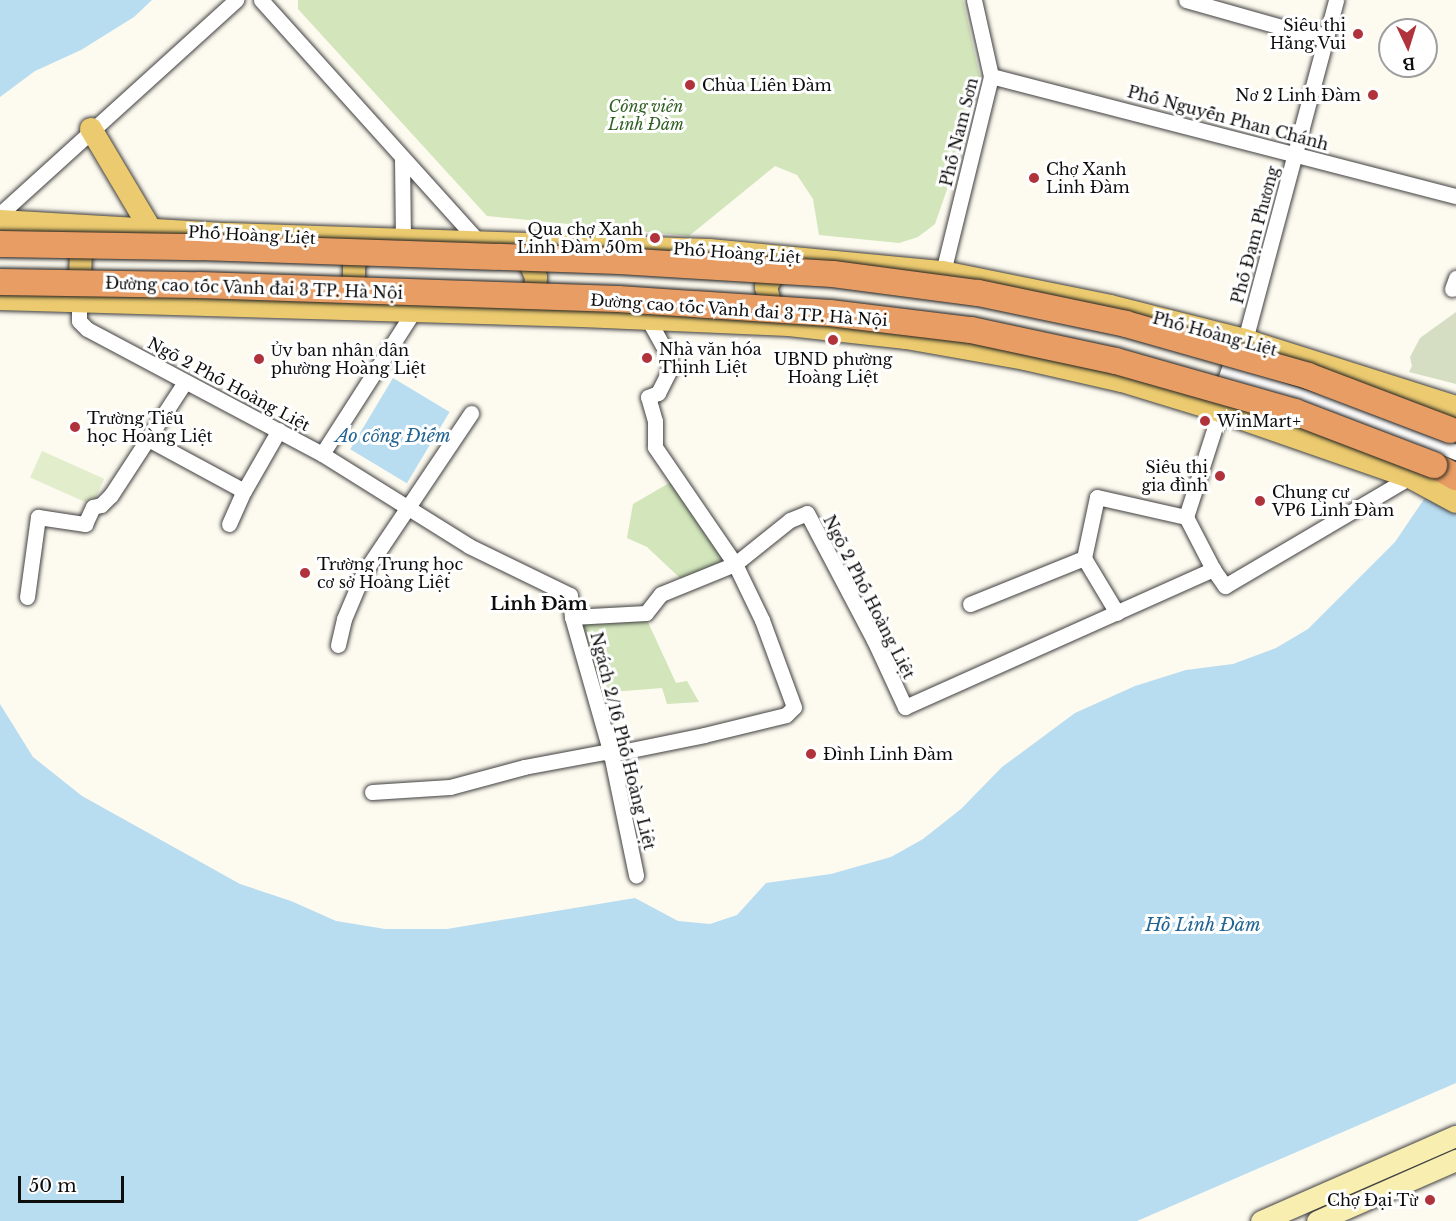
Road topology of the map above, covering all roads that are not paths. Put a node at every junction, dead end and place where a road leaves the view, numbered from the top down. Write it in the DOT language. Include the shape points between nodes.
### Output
graph roads {
  1 [pos="236,0"];
  2 [pos="261,0"];
  3 [pos="974,0"];
  4 [pos="1186,0"];
  5 [pos="1336,0"];
  6 [pos="1216,4"];
  7 [pos="1327,40"];
  8 [pos="992,76"];
  9 [pos="91,129"];
  10 [pos="1296,153"];
  11 [pos="402,158"];
  12 [pos="1456,196"];
  13 [pos="0,214"];
  14 [pos="0,220"];
  15 [pos="82,225"];
  16 [pos="151,230"];
  17 [pos="371,240"];
  18 [pos="403,241"];
  19 [pos="480,243"];
  20 [pos="0,244"];
  21 [pos="515,244"];
  22 [pos="794,257"];
  23 [pos="943,272"];
  24 [pos="0,282"];
  25 [pos="0,299"];
  26 [pos="79,300"];
  27 [pos="371,310"];
  28 [pos="413,312"];
  29 [pos="517,314"];
  30 [pos="648,319"];
  31 [pos="789,325"];
  32 [pos="1245,340"];
  33 [pos="1239,376"];
  34 [pos="185,382"];
  35 [pos="1220,411"];
  36 [pos="471,413"];
  37 [pos="279,430"];
  38 [pos="1450,432"];
  39 [pos="148,439"];
  40 [pos="322,454"];
  41 [pos="1434,475"];
  42 [pos="244,491"];
  43 [pos="1456,502"];
  44 [pos="408,505"];
  45 [pos="1186,517"];
  46 [pos="230,524"];
  47 [pos="1084,558"];
  48 [pos="735,564"];
  49 [pos="1213,570"];
  50 [pos="27,597"];
  51 [pos="970,604"];
  52 [pos="1117,613"];
  53 [pos="572,617"];
  54 [pos="338,645"];
  55 [pos="611,754"];
  56 [pos="372,792"];
  57 [pos="636,875"];
  58 [pos="1456,1136"];
  59 [pos="1456,1160"];
  60 [pos="1261,1221"];
  61 [pos="1317,1221"];
  1 -- 9 [label="street"];
  2 -- 11 [label="street"];
  3 -- 8 [label="street, Phố Nam Sơn"];
  4 -- 6 [label="street"];
  5 -- 7 [label="street, Phố Đạm Phương"];
  6 -- 7 [label="street"];
  7 -- 10 [label="street, Phố Đạm Phương"];
  8 -- 10 [label="street, Phố Nguyễn Phan Chánh"];
  8 -- 23 [label="street, Phố Nam Sơn"];
  9 -- 13 [label="street"];
  9 -- 16 [label="main road"];
  10 -- 12 [label="street, Phố Nguyễn Phan Chánh"];
  10 -- 32 [label="street, Phố Đạm Phương"];
  11 -- 18 [label="street"];
  11 -- 19 [label="street"];
  14 -- 15 [label="main road, Phố Hoàng Liệt"];
  15 -- 16 [label="main road, Phố Hoàng Liệt"];
  15 -- 26 [label="main road"];
  16 -- 17 [label="main road, Phố Hoàng Liệt"];
  17 -- 18 [label="main road, Phố Hoàng Liệt"];
  17 -- 27 [label="main road" via="358,256 354,276 359,296"];
  18 -- 19 [label="main road, Phố Hoàng Liệt"];
  19 -- 21 [label="main road, Phố Hoàng Liệt"];
  20 -- 38 [label="highway, bridge" via="619,261 833,274 978,292 1126,324 1308,376"];
  21 -- 22 [label="main road, Phố Hoàng Liệt" via="709,250"];
  21 -- 29 [label="main road" via="527,256 536,276 531,300"];
  22 -- 23 [label="main road, Phố Hoàng Liệt"];
  22 -- 31 [label="main road" via="777,268 766,288 771,306"];
  23 -- 32 [label="main road, Phố Hoàng Liệt" via="1110,306"];
  24 -- 41 [label="highway, Đường cao tốc Vành đai 3 TP. Hà Nội, bridge" via="618,299 830,313 959,328 1116,361 1295,412"];
  25 -- 26 [label="main road"];
  26 -- 27 [label="main road"];
  26 -- 34 [label="street, Ngõ 2 Phố Hoàng Liệt" via="79,321 87,329"];
  27 -- 28 [label="main road"];
  28 -- 29 [label="main road"];
  28 -- 40 [label="street"];
  29 -- 30 [label="main road"];
  30 -- 31 [label="main road"];
  30 -- 48 [label="street" via="669,357 670,369 658,393 648,397 655,421 655,447"];
  31 -- 35 [label="main road" via="906,338 1025,359 1122,381"];
  32 -- 33 [label="street, Phố Đạm Phương" via="1247,353"];
  32 -- 35 [label="street, Phố Đạm Phương" via="1236,349 1218,400"];
  32 -- 38 [label="main road, Phố Hoàng Liệt"];
  33 -- 35 [label="street, Phố Đạm Phương" via="1229,404"];
  33 -- 38 [label="street"];
  34 -- 37 [label="street, Ngõ 2 Phố Hoàng Liệt"];
  34 -- 39 [label="street"];
  35 -- 41 [label="main road"];
  35 -- 45 [label="street"];
  36 -- 44 [label="street"];
  37 -- 40 [label="street, Ngõ 2 Phố Hoàng Liệt"];
  37 -- 42 [label="street"];
  39 -- 42 [label="street"];
  39 -- 50 [label="street" via="111,495 93,507 85,524 38,517"];
  40 -- 44 [label="street, Ngõ 2 Phố Hoàng Liệt"];
  41 -- 43 [label="main road"];
  41 -- 49 [label="street" via="1225,586"];
  42 -- 46 [label="street"];
  44 -- 53 [label="street, Ngõ 2 Phố Hoàng Liệt" via="470,546 570,595"];
  44 -- 54 [label="street" via="363,574"];
  45 -- 47 [label="street" via="1097,497"];
  45 -- 49 [label="street"];
  47 -- 51 [label="street"];
  47 -- 52 [label="street"];
  48 -- 52 [label="street, Ngõ 2 Phố Hoàng Liệt" via="790,520 807,513 874,640 904,707"];
  48 -- 53 [label="street, Ngõ 2 Phố Hoàng Liệt" via="661,594 646,613"];
  48 -- 55 [label="street" via="762,620 794,707 786,715"];
  49 -- 52 [label="street, Ngõ 2 Phố Hoàng Liệt"];
  53 -- 55 [label="street, Ngách 2/16 Phố Hoàng Liệt"];
  55 -- 56 [label="street" via="524,766 450,787"];
  55 -- 57 [label="street, Ngách 2/16 Phố Hoàng Liệt"];
  58 -- 60 [label="main road"];
  59 -- 61 [label="main road"];
}
